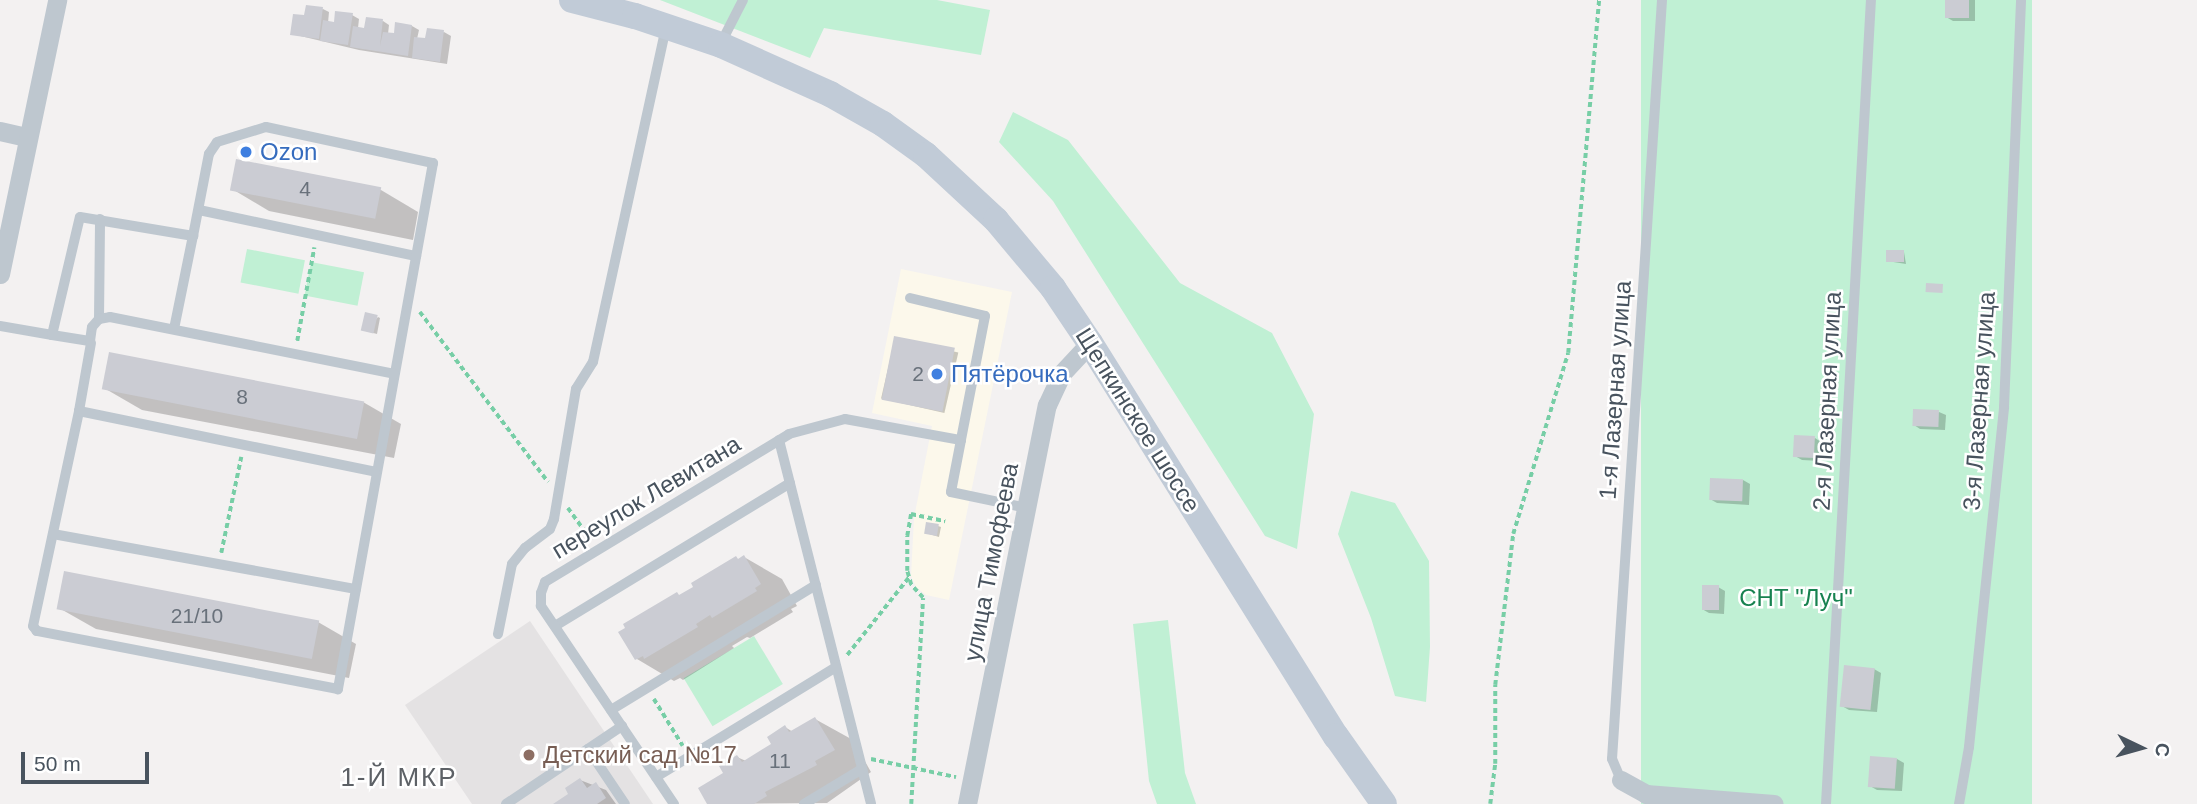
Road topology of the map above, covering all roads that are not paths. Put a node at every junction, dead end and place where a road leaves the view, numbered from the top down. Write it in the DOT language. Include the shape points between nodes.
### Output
graph roads {
  1 [pos="57,0"];
  2 [pos="572,0"];
  3 [pos="743,0"];
  4 [pos="1662,0"];
  5 [pos="1871,0"];
  6 [pos="2021,0"];
  7 [pos="600,3"];
  8 [pos="667,27"];
  9 [pos="720,45"];
  10 [pos="0,131"];
  11 [pos="27,137"];
  12 [pos="200,210"];
  13 [pos="100,219"];
  14 [pos="193,236"];
  15 [pos="416,256"];
  16 [pos="0,274"];
  17 [pos="910,299"];
  18 [pos="99,319"];
  19 [pos="0,326"];
  20 [pos="174,329"];
  21 [pos="52,335"];
  22 [pos="91,343"];
  23 [pos="1090,343"];
  24 [pos="394,374"];
  25 [pos="79,411"];
  26 [pos="779,440"];
  27 [pos="961,440"];
  28 [pos="375,472"];
  29 [pos="790,483"];
  30 [pos="1027,508"];
  31 [pos="53,534"];
  32 [pos="816,586"];
  33 [pos="356,589"];
  34 [pos="555,626"];
  35 [pos="498,634"];
  36 [pos="836,667"];
  37 [pos="611,710"];
  38 [pos="622,726"];
  39 [pos="588,749"];
  40 [pos="862,769"];
  41 [pos="656,777"];
  42 [pos="1621,780"];
  43 [pos="506,804"];
  44 [pos="625,804"];
  45 [pos="674,804"];
  46 [pos="804,804"];
  47 [pos="871,804"];
  48 [pos="967,804"];
  49 [pos="1384,804"];
  50 [pos="1774,804"];
  51 [pos="1826,804"];
  52 [pos="1959,804"];
  1 -- 11 [label="street"];
  2 -- 7 [label="main road, Щепкинское шоссе"];
  3 -- 9 [label="lane"];
  4 -- 42 [label="lane, 1-я Лазерная улица" via="1612,759"];
  5 -- 51 [label="lane, 2-я Лазерная улица"];
  6 -- 52 [label="lane, 3-я Лазерная улица" via="2004,407 1969,747"];
  7 -- 8 [label="main road, Щепкинское шоссе"];
  8 -- 9 [label="main road, Щепкинское шоссе"];
  8 -- 35 [label="lane" via="593,362 576,389 550,529 512,564"];
  9 -- 23 [label="main road, Щепкинское шоссе" via="830,93 883,124 963,188 1026,255"];
  10 -- 11 [label="street"];
  11 -- 16 [label="street"];
  12 -- 14 [label="lane"];
  12 -- 15 [label="lane"];
  12 -- 15 [label="lane" via="209,154 216,142 261,127 430,160 434,168"];
  13 -- 14 [label="lane"];
  13 -- 18 [label="lane"];
  13 -- 21 [label="lane" via="86,216 76,222"];
  14 -- 20 [label="lane"];
  15 -- 24 [label="lane"];
  17 -- 27 [label="lane" via="985,316"];
  18 -- 20 [label="lane"];
  18 -- 21 [label="lane" via="90,341"];
  19 -- 21 [label="lane"];
  20 -- 24 [label="lane"];
  22 -- 25 [label="lane"];
  23 -- 30 [label="street, улица Тимофеева" via="1069,362 1054,386"];
  23 -- 49 [label="main road, Щепкинское шоссе" via="1336,736"];
  24 -- 28 [label="lane"];
  25 -- 28 [label="lane"];
  25 -- 31 [label="lane"];
  26 -- 27 [label="lane, переулок Левитана" via="850,418"];
  26 -- 29 [label="lane"];
  26 -- 34 [label="lane, переулок Левитана" via="545,582 541,606"];
  27 -- 30 [label="lane" via="951,492"];
  28 -- 33 [label="lane"];
  29 -- 32 [label="lane"];
  29 -- 34 [label="lane"];
  30 -- 48 [label="street, улица Тимофеева"];
  31 -- 33 [label="lane"];
  31 -- 33 [label="lane" via="33,626 37,631 325,687 338,689"];
  32 -- 36 [label="lane"];
  32 -- 37 [label="lane"];
  34 -- 37 [label="lane"];
  36 -- 40 [label="lane"];
  36 -- 41 [label="lane"];
  37 -- 38 [label="lane"];
  38 -- 39 [label="lane"];
  38 -- 41 [label="lane"];
  39 -- 43 [label="lane"];
  39 -- 44 [label="lane"];
  40 -- 46 [label="lane"];
  40 -- 47 [label="lane"];
  41 -- 45 [label="lane"];
  42 -- 50 [label="street" via="1646,794"];
}
